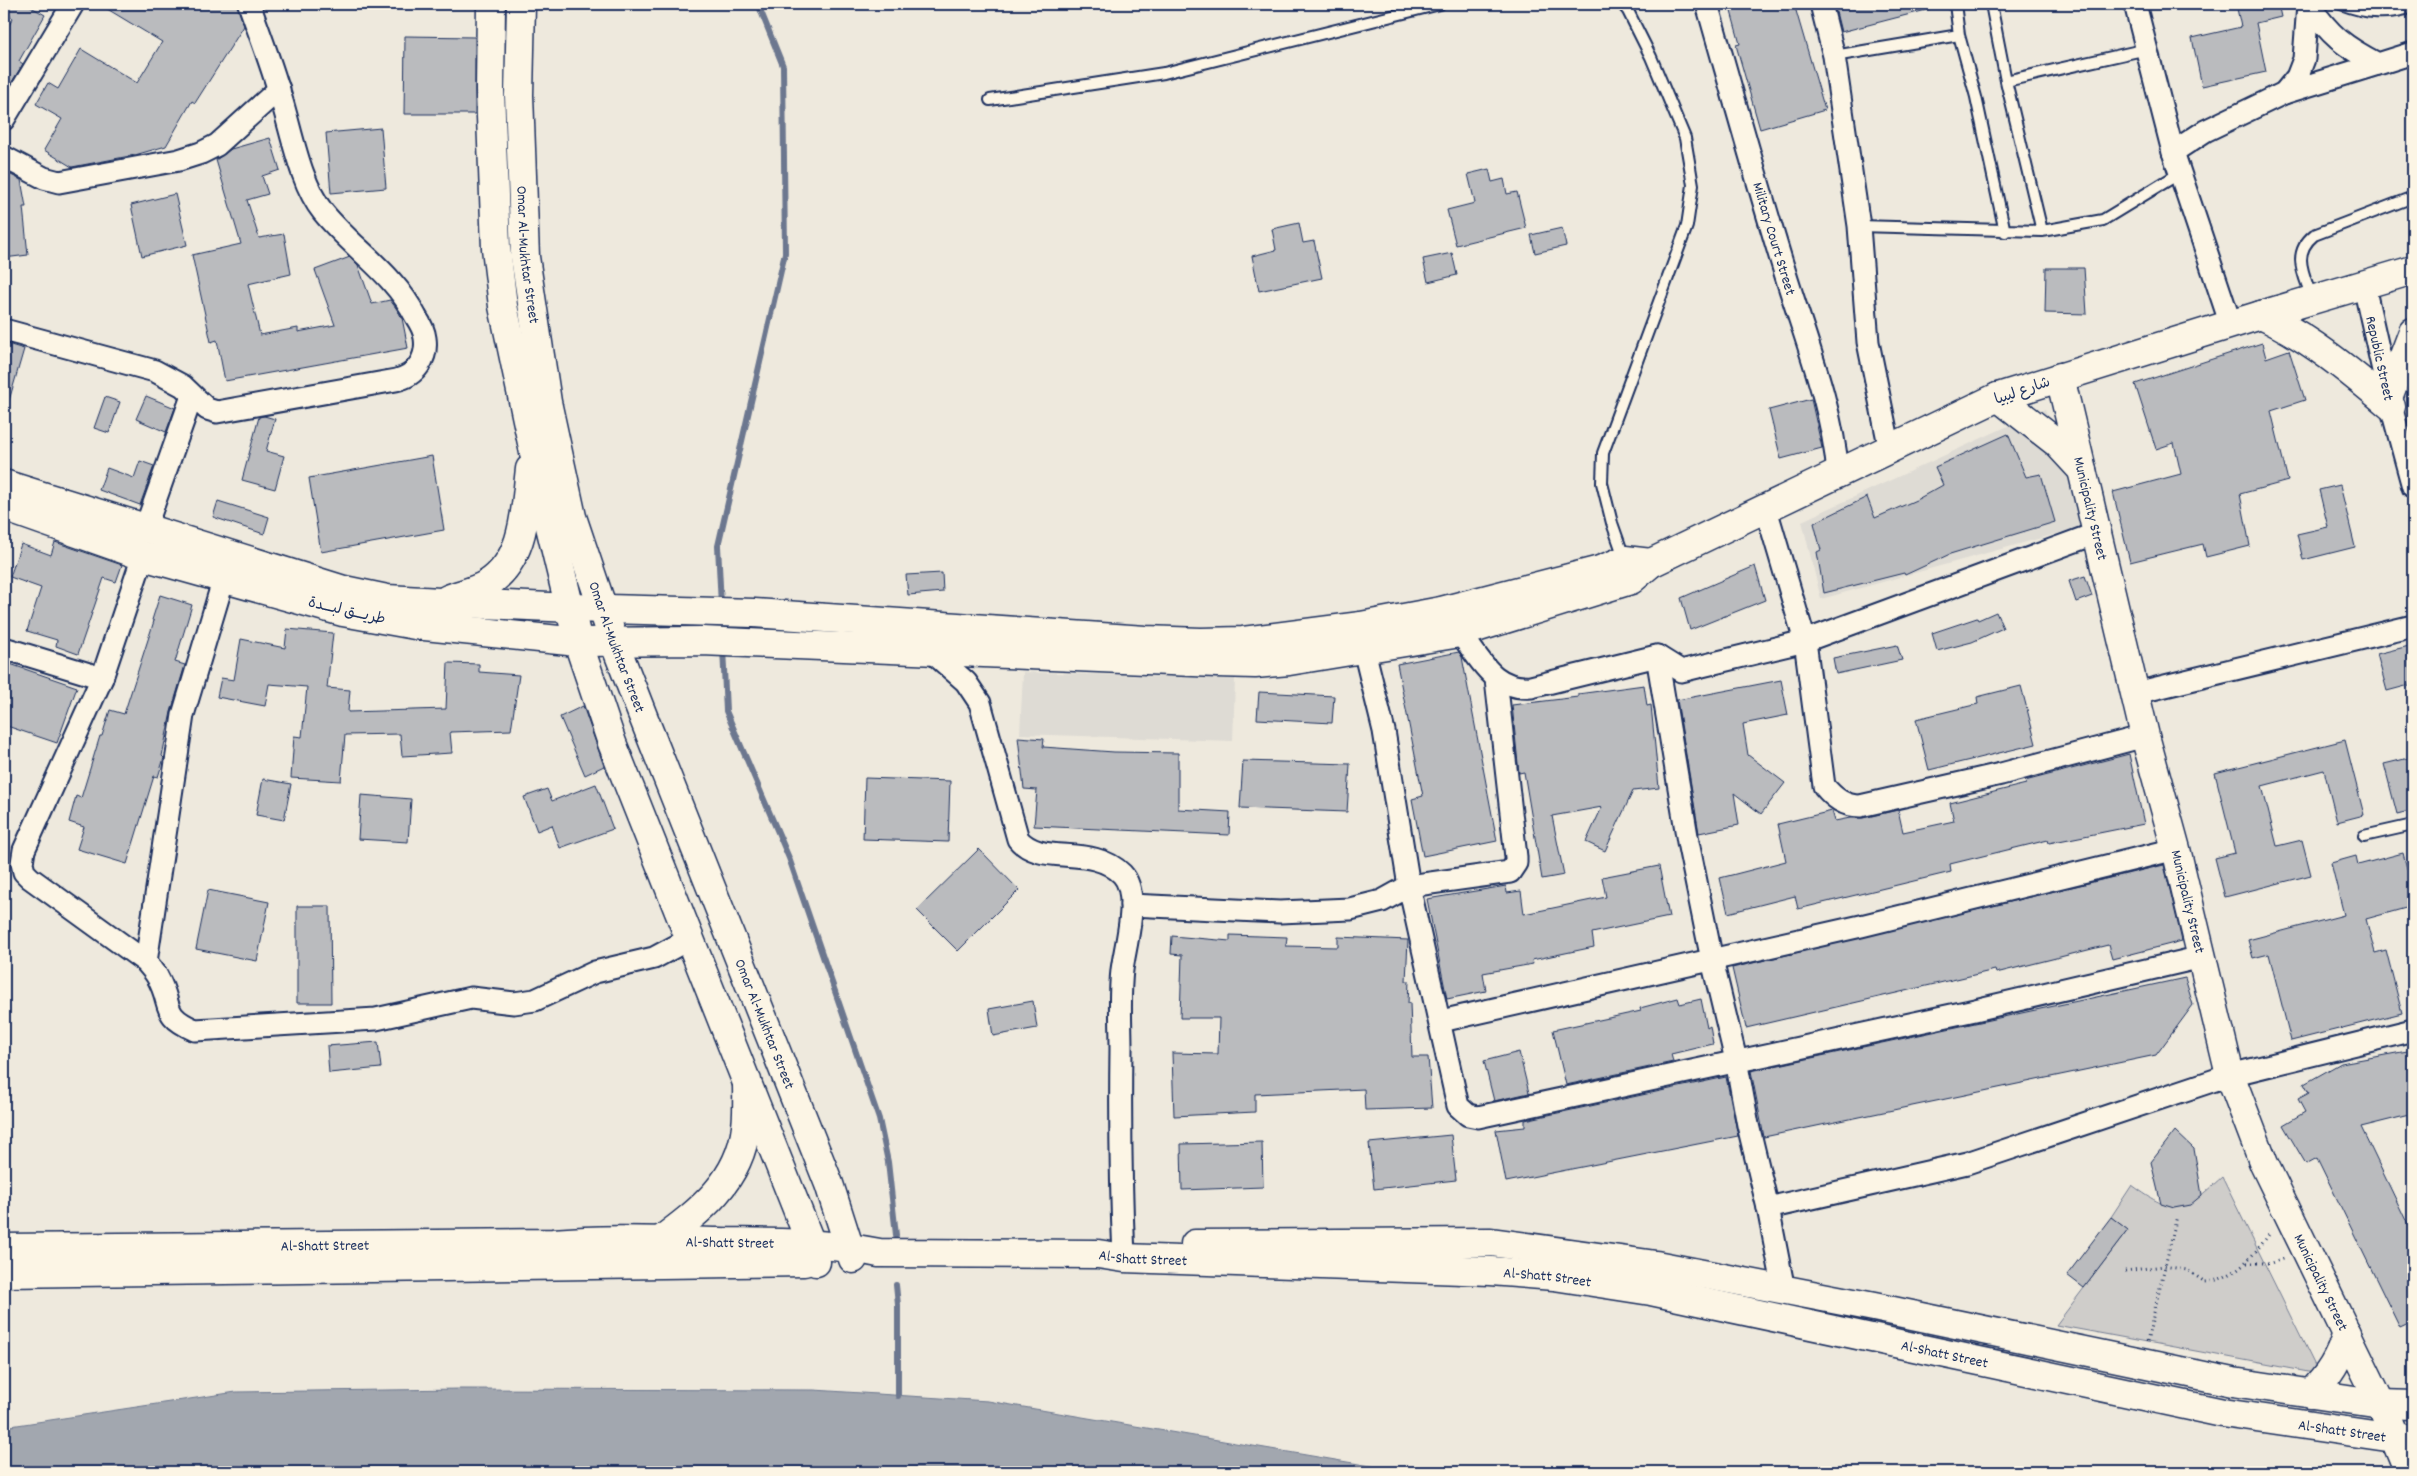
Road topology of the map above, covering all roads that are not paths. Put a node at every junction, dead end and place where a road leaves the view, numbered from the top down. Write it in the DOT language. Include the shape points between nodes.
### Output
graph roads {
  1 [pos="73,4"];
  2 [pos="249,4"];
  3 [pos="491,4"];
  4 [pos="521,4"];
  5 [pos="1440,4"];
  6 [pos="1622,4"];
  7 [pos="1707,4"];
  8 [pos="1821,4"];
  9 [pos="1955,4"];
  10 [pos="1991,4"];
  11 [pos="2135,4"];
  12 [pos="2308,4"];
  13 [pos="2341,4"];
  14 [pos="2413,7"];
  15 [pos="1959,36"];
  16 [pos="2147,49"];
  17 [pos="2413,53"];
  18 [pos="1834,56"];
  19 [pos="2378,64"];
  20 [pos="2006,81"];
  21 [pos="279,89"];
  22 [pos="2284,93"];
  23 [pos="990,100"];
  24 [pos="4,119"];
  25 [pos="2173,152"];
  26 [pos="4,157"];
  27 [pos="2180,173"];
  28 [pos="2413,197"];
  29 [pos="1859,226"];
  30 [pos="2005,232"];
  31 [pos="2042,232"];
  32 [pos="2413,270"];
  33 [pos="2364,286"];
  34 [pos="2312,300"];
  35 [pos="2261,315"];
  36 [pos="2231,325"];
  37 [pos="4,330"];
  38 [pos="2410,344"];
  39 [pos="2060,377"];
  40 [pos="192,396"];
  41 [pos="1998,397"];
  42 [pos="2390,401"];
  43 [pos="533,448"];
  44 [pos="1890,450"];
  45 [pos="2084,471"];
  46 [pos="1838,473"];
  47 [pos="4,484"];
  48 [pos="2413,488"];
  49 [pos="4,507"];
  50 [pos="1766,509"];
  51 [pos="145,529"];
  52 [pos="2097,532"];
  53 [pos="143,556"];
  54 [pos="1636,568"];
  55 [pos="224,578"];
  56 [pos="440,602"];
  57 [pos="571,608"];
  58 [pos="604,609"];
  59 [pos="2413,626"];
  60 [pos="1460,633"];
  61 [pos="1805,641"];
  62 [pos="578,642"];
  63 [pos="614,642"];
  64 [pos="4,648"];
  65 [pos="1364,650"];
  66 [pos="932,652"];
  67 [pos="1657,656"];
  68 [pos="102,678"];
  69 [pos="1496,680"];
  70 [pos="2136,693"];
  71 [pos="2145,736"];
  72 [pos="2413,828"];
  73 [pos="2364,836"];
  74 [pos="2176,849"];
  75 [pos="1409,886"];
  76 [pos="1131,905"];
  77 [pos="691,938"];
  78 [pos="2202,957"];
  79 [pos="1712,960"];
  80 [pos="146,962"];
  81 [pos="1441,1021"];
  82 [pos="2413,1030"];
  83 [pos="1736,1060"];
  84 [pos="2230,1075"];
  85 [pos="747,1081"];
  86 [pos="1768,1208"];
  87 [pos="660,1241"];
  88 [pos="4,1248"];
  89 [pos="813,1253"];
  90 [pos="851,1253"];
  91 [pos="1124,1253"];
  92 [pos="1656,1265"];
  93 [pos="4,1273"];
  94 [pos="1784,1290"];
  95 [pos="1651,1291"];
  96 [pos="2347,1333"];
  97 [pos="2310,1394"];
  98 [pos="2381,1404"];
  99 [pos="2413,1406"];
  100 [pos="2404,1438"];
  101 [pos="2408,1472"];
  1 -- 24 [label="street"];
  2 -- 21 [label="street"];
  3 -- 43 [label="street, Omar Al-Mukhtar Street" via="490,90 496,248 503,306"];
  4 -- 58 [label="street, Omar Al-Mukhtar Street" via="519,94 525,257 530,295 547,402 572,517"];
  5 -- 23 [label="lane" via="1164,73"];
  6 -- 54 [label="lane" via="1686,138 1693,185 1684,234 1603,453 1602,483 1612,524"];
  7 -- 46 [label="street, Military Court Street" via="1823,397 1835,442"];
  8 -- 18 [label="street"];
  9 -- 15 [label="lane"];
  10 -- 20 [label="lane"];
  11 -- 16 [label="street"];
  12 -- 19 [label="street" via="2342,44"];
  12 -- 22 [label="street" via="2304,59 2297,77"];
  13 -- 14 [label="lane" via="2371,13"];
  15 -- 18 [label="lane"];
  15 -- 30 [label="lane" via="1976,97"];
  16 -- 20 [label="lane"];
  16 -- 25 [label="street"];
  17 -- 19 [label="street"];
  18 -- 29 [label="street"];
  19 -- 22 [label="street"];
  20 -- 31 [label="lane"];
  21 -- 26 [label="street" via="217,145 179,160 59,182 44,178"];
  21 -- 40 [label="street" via="305,176 317,202 395,283 425,336 424,354 410,376 387,382 217,412 207,409"];
  22 -- 25 [label="street" via="2205,131"];
  25 -- 27 [label="street"];
  27 -- 31 [label="lane" via="2104,220"];
  27 -- 36 [label="street"];
  28 -- 34 [label="lane" via="2314,235 2304,243 2300,260"];
  29 -- 30 [label="lane"];
  29 -- 44 [label="street" via="1868,342"];
  30 -- 31 [label="lane"];
  32 -- 33 [label="street, شارع ليبيا"];
  33 -- 34 [label="street, شارع ليبيا"];
  33 -- 42 [label="street, Republic Street"];
  34 -- 35 [label="street, شارع ليبيا"];
  35 -- 36 [label="street, شارع ليبيا"];
  35 -- 42 [label="street" via="2287,327"];
  36 -- 39 [label="street, شارع ليبيا"];
  37 -- 40 [label="street" via="155,371 183,386"];
  38 -- 42 [label="street"];
  39 -- 41 [label="street, شارع ليبيا"];
  39 -- 45 [label="street, Municipality Street"];
  40 -- 51 [label="street"];
  41 -- 44 [label="street, شارع ليبيا"];
  41 -- 45 [label="street" via="2057,443"];
  42 -- 48 [label="street, Republic Street"];
  43 -- 56 [label="street" via="523,527 512,557 487,584"];
  43 -- 57 [label="street, Omar Al-Mukhtar Street"];
  44 -- 46 [label="street, شارع ليبيا"];
  45 -- 52 [label="street, Municipality Street"];
  46 -- 50 [label="street, شارع ليبيا"];
  47 -- 51 [label="street, طريـــق لبـــدة"];
  49 -- 53 [label="street, طريـــق لبـــدة"];
  50 -- 54 [label="street, شارع ليبيا"];
  50 -- 61 [label="street"];
  51 -- 56 [label="street, طريـــق لبـــدة" via="344,590 387,599"];
  52 -- 61 [label="street"];
  52 -- 70 [label="street, Municipality Street"];
  53 -- 55 [label="street, طريـــق لبـــدة"];
  53 -- 68 [label="street"];
  54 -- 58 [label="street, طريـــق لبـــدة" via="1600,570 1441,611 1361,626 1242,641 1145,640 754,613"];
  54 -- 60 [label="street, طريـــق لبـــدة"];
  55 -- 62 [label="street, طريـــق لبـــدة" via="343,612 415,625"];
  55 -- 80 [label="street" via="183,715"];
  56 -- 57 [label="street, طريـــق لبـــدة"];
  57 -- 58 [label="street, طريـــق لبـــدة"];
  57 -- 62 [label="street, Omar Al-Mukhtar Street"];
  58 -- 63 [label="street, Omar Al-Mukhtar Street"];
  59 -- 70 [label="street"];
  60 -- 65 [label="street, طريـــق لبـــدة"];
  60 -- 69 [label="street"];
  61 -- 67 [label="street" via="1681,670"];
  61 -- 71 [label="street" via="1824,786 1849,806 2001,774"];
  62 -- 63 [label="street, طريـــق لبـــدة"];
  62 -- 77 [label="street, Omar Al-Mukhtar Street" via="612,743"];
  63 -- 66 [label="street, طريـــق لبـــدة" via="702,641"];
  63 -- 90 [label="street, Omar Al-Mukhtar Street" via="829,1184"];
  64 -- 68 [label="street"];
  65 -- 66 [label="street, طريـــق لبـــدة" via="1255,664"];
  65 -- 75 [label="street" via="1384,731"];
  66 -- 76 [label="street" via="966,682 980,704 1018,839 1033,852 1091,857 1108,864 1123,875 1130,888"];
  67 -- 69 [label="street" via="1532,687 1519,688"];
  67 -- 79 [label="street" via="1675,774"];
  68 -- 80 [label="street" via="35,823 22,863 30,878"];
  69 -- 75 [label="street" via="1516,857 1514,867 1506,873"];
  70 -- 71 [label="street, Municipality Street"];
  71 -- 74 [label="street, Municipality Street"];
  72 -- 73 [label="lane"];
  74 -- 78 [label="street, Municipality Street"];
  74 -- 79 [label="street"];
  75 -- 76 [label="street" via="1382,901 1327,911"];
  75 -- 81 [label="street"];
  76 -- 91 [label="street" via="1122,981 1120,1109"];
  77 -- 80 [label="street" via="654,958 595,972 530,1001 514,1003 471,998 376,1019 195,1030 180,1024 168,1011 158,979"];
  77 -- 85 [label="street, Omar Al-Mukhtar Street"];
  78 -- 83 [label="street" via="1975,1010"];
  78 -- 84 [label="street, Municipality Street"];
  79 -- 81 [label="street"];
  79 -- 83 [label="street"];
  81 -- 83 [label="street" via="1458,1106 1468,1115 1478,1117"];
  82 -- 84 [label="street"];
  83 -- 86 [label="street"];
  84 -- 86 [label="street" via="1967,1164"];
  84 -- 96 [label="street, Municipality Street" via="2252,1136"];
  85 -- 87 [label="street" via="746,1127 730,1175 702,1209"];
  85 -- 89 [label="street, Omar Al-Mukhtar Street"];
  86 -- 94 [label="street"];
  87 -- 88 [label="street, Al-Shatt Street" via="596,1239 553,1243"];
  87 -- 89 [label="street, Al-Shatt Street"];
  89 -- 90 [label="street, Al-Shatt Street"];
  89 -- 93 [label="street, Al-Shatt Street"];
  90 -- 91 [label="street, Al-Shatt Street"];
  91 -- 92 [label="street, Al-Shatt Street" via="1221,1243 1492,1242"];
  91 -- 95 [label="street, Al-Shatt Street" via="1491,1271 1554,1276"];
  92 -- 94 [label="street, Al-Shatt Street"];
  92 -- 95 [label="street"];
  94 -- 97 [label="street, Al-Shatt Street" via="2233,1382"];
  95 -- 100 [label="street, Al-Shatt Street" via="2223,1413"];
  96 -- 97 [label="street" via="2330,1373"];
  96 -- 98 [label="street, Municipality Street"];
  97 -- 98 [label="street, Al-Shatt Street"];
  98 -- 99 [label="street, Al-Shatt Street"];
  98 -- 100 [label="street, Municipality Street"];
  100 -- 101 [label="street, Municipality Street"];
}
